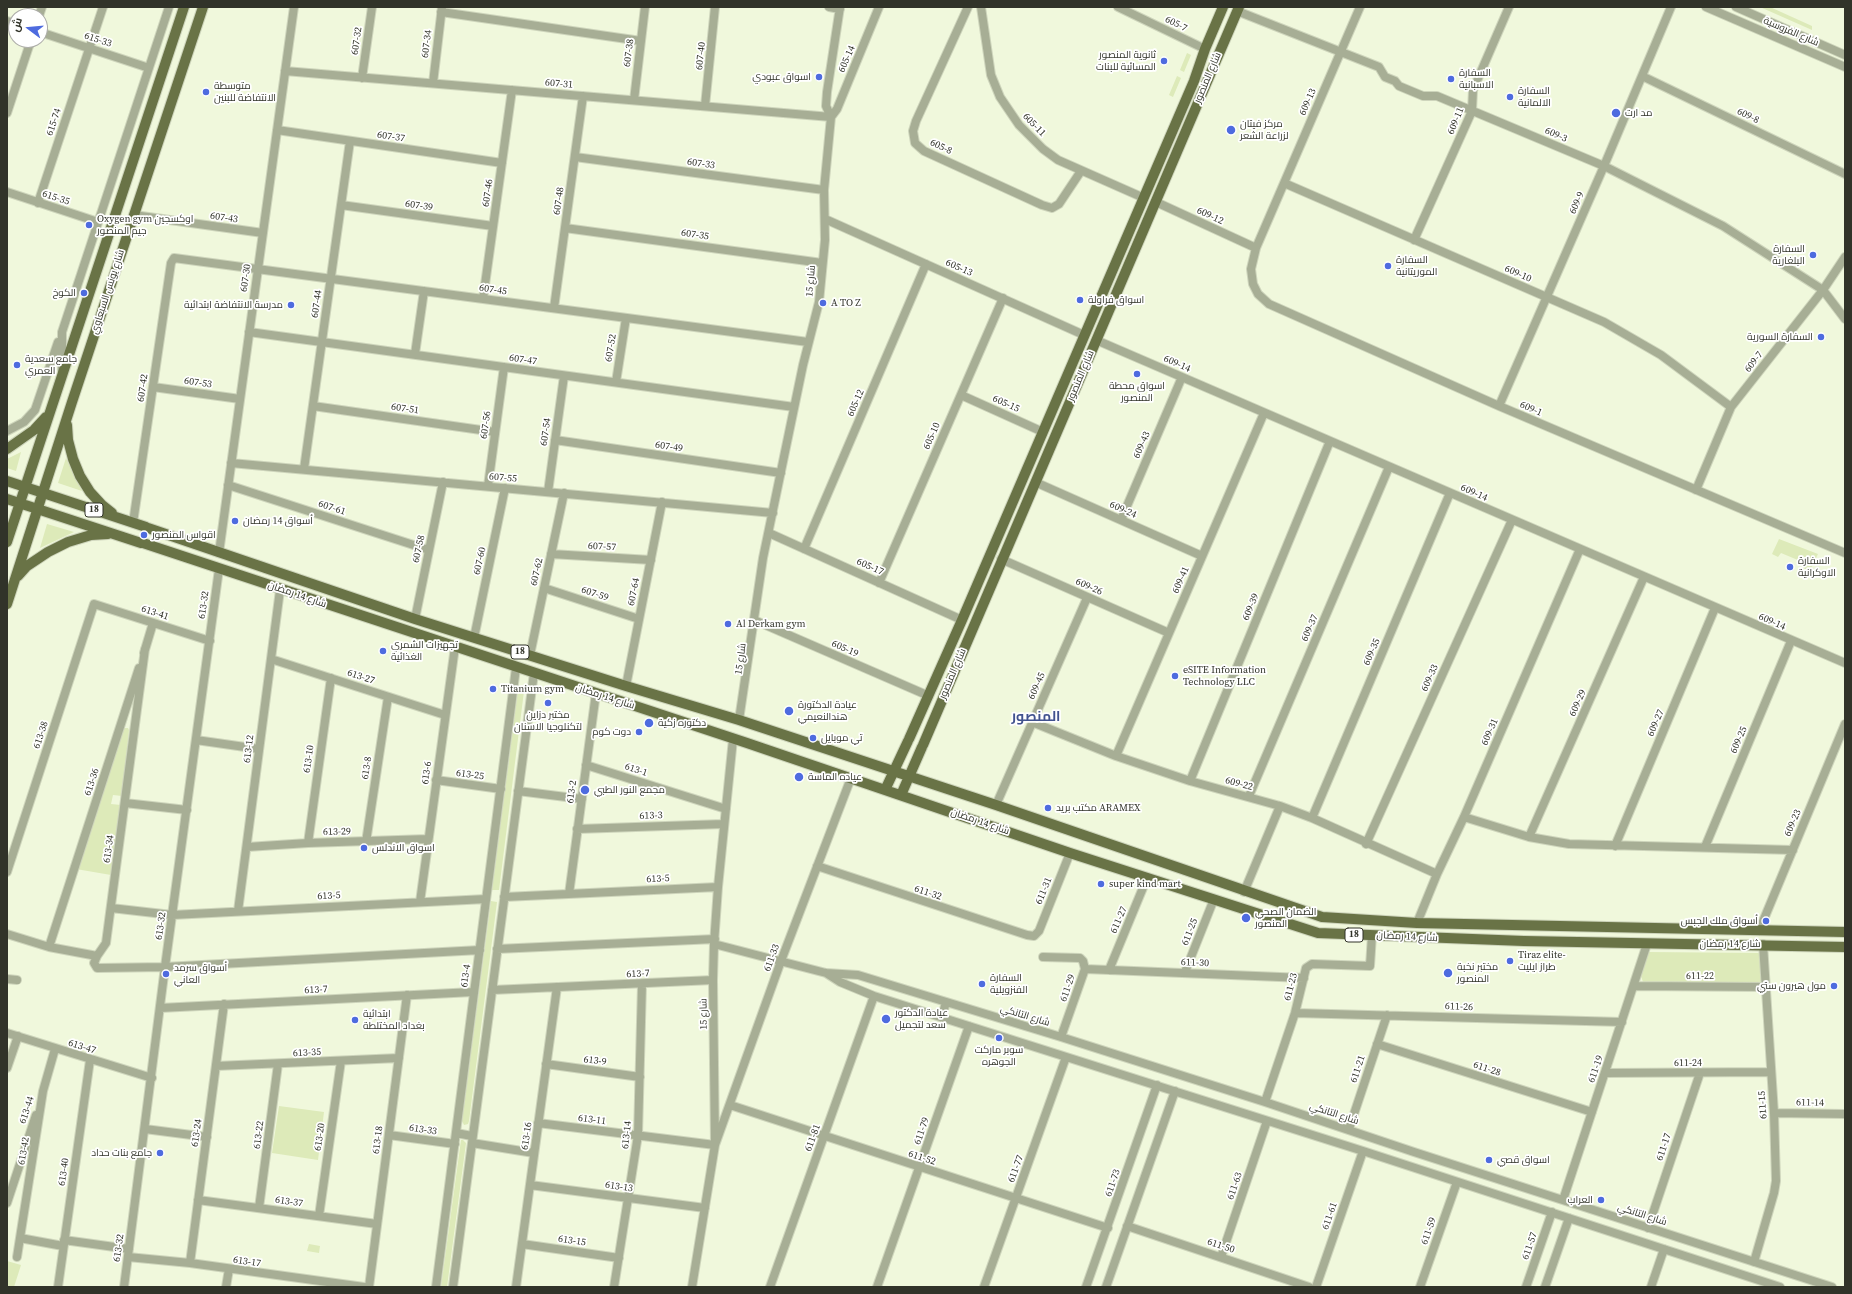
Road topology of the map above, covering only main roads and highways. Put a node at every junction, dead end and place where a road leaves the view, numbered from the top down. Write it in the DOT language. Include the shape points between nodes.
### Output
graph roads {
  1 [pos="184,7"];
  2 [pos="203,7"];
  3 [pos="1223,7"];
  4 [pos="1238,9"];
  5 [pos="49,414"];
  6 [pos="66,420"];
  7 [pos="7,448"];
  8 [pos="7,481"];
  9 [pos="25,487"];
  10 [pos="42,493"];
  11 [pos="7,499"];
  12 [pos="20,503"];
  13 [pos="37,509"];
  14 [pos="118,517"];
  15 [pos="113,534"];
  16 [pos="7,542"];
  17 [pos="14,583"];
  18 [pos="7,604"];
  19 [pos="893,771"];
  20 [pos="909,777"];
  21 [pos="885,790"];
  22 [pos="901,795"];
  23 [pos="1845,932"];
  24 [pos="1845,947"];
  1 -- 5 [label="main road, شارع يونس السبعاوي"];
  2 -- 6 [label="main road, شارع يونس السبعاوي"];
  3 -- 19 [label="main road, شارع المنصور" via="1194,81 962,620"];
  4 -- 20 [label="main road, شارع المنصور"];
  5 -- 7 [label="main road" via="34,430"];
  5 -- 9 [label="main road, شارع يونس السبعاوي"];
  6 -- 10 [label="main road, شارع يونس السبعاوي"];
  6 -- 14 [label="main road" via="72,459 80,476 102,505"];
  8 -- 9 [label="main road, شارع 14 رمضان / 18"];
  9 -- 10 [label="main road, شارع 14 رمضان / 18"];
  9 -- 12 [label="main road, شارع يونس السبعاوي"];
  10 -- 13 [label="main road, شارع يونس السبعاوي"];
  10 -- 14 [label="main road, شارع 14 رمضان / 18"];
  11 -- 12 [label="main road, شارع 14 رمضان / 18"];
  12 -- 13 [label="main road, شارع 14 رمضان / 18"];
  12 -- 16 [label="main road, شارع يونس السبعاوي"];
  13 -- 15 [label="main road, شارع 14 رمضان / 18"];
  13 -- 17 [label="main road, شارع يونس السبعاوي"];
  14 -- 19 [label="main road, شارع 14 رمضان / 18" via="415,619"];
  15 -- 17 [label="main road" via="68,542 27,566"];
  15 -- 21 [label="main road, شارع 14 رمضان / 18"];
  17 -- 18 [label="main road, شارع يونس السبعاوي"];
  19 -- 20 [label="main road, شارع 14 رمضان / 18"];
  19 -- 21 [label="main road, شارع المنصور"];
  20 -- 22 [label="main road, شارع المنصور"];
  20 -- 23 [label="main road, شارع 14 رمضان / 18" via="1322,917 1418,923"];
  21 -- 22 [label="main road, شارع 14 رمضان / 18"];
  22 -- 24 [label="main road, شارع 14 رمضان / 18" via="1318,933 1418,938"];
}
